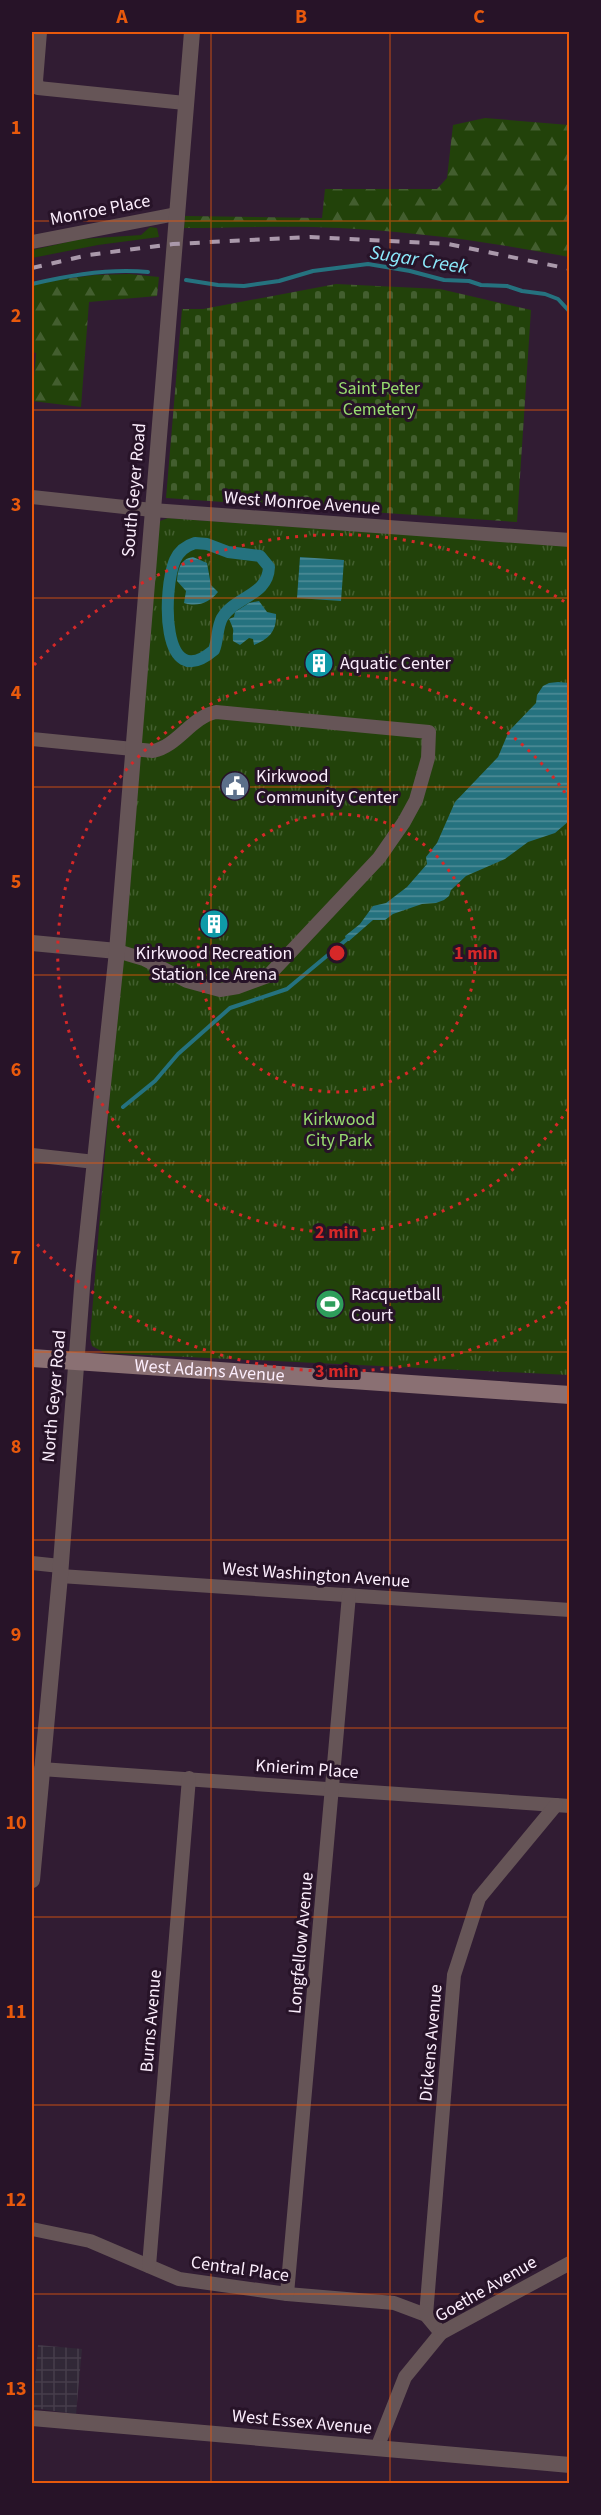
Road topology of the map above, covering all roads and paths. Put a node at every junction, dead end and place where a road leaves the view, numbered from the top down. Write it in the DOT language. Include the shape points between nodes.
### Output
graph roads {
  1 [pos="40,32"];
  2 [pos="192,32"];
  3 [pos="185,103"];
  4 [pos="176,214"];
  5 [pos="32,242"];
  6 [pos="32,497"];
  7 [pos="152,510"];
  8 [pos="570,540"];
  9 [pos="32,739"];
  10 [pos="132,750"];
  11 [pos="32,943"];
  12 [pos="117,951"];
  13 [pos="32,1155"];
  14 [pos="95,1162"];
  15 [pos="32,1358"];
  16 [pos="77,1363"];
  17 [pos="570,1395"];
  18 [pos="32,1563"];
  19 [pos="60,1571"];
  20 [pos="349,1595"];
  21 [pos="570,1610"];
  22 [pos="41,1769"];
  23 [pos="189,1778"];
  24 [pos="332,1789"];
  25 [pos="563,1805"];
  26 [pos="32,1880"];
  27 [pos="32,2229"];
  28 [pos="570,2262"];
  29 [pos="149,2266"];
  30 [pos="287,2294"];
  31 [pos="426,2315"];
  32 [pos="441,2332"];
  33 [pos="40,2419"];
  34 [pos="32,2433"];
  35 [pos="377,2448"];
  36 [pos="570,2465"];
  1 -- 3 [label="street" via="38,88"];
  2 -- 3 [label="street, South Geyer Road"];
  3 -- 4 [label="street, South Geyer Road"];
  4 -- 5 [label="street, Monroe Place"];
  4 -- 7 [label="street, South Geyer Road"];
  6 -- 7 [label="street, West Monroe Avenue"];
  7 -- 8 [label="street, West Monroe Avenue"];
  7 -- 10 [label="street, South Geyer Road"];
  9 -- 10 [label="street"];
  10 -- 12 [label="street, South Geyer Road"];
  10 -- 12 [label="street" via="164,749 205,716 216,712 429,732 428,758 405,822 379,858 268,976 220,990 195,984 144,959"];
  11 -- 12 [label="street"];
  12 -- 14 [label="street, North Geyer Road"];
  13 -- 14 [label="street"];
  14 -- 16 [label="street, North Geyer Road"];
  15 -- 16 [label="main road, West Adams Avenue"];
  16 -- 17 [label="main road, West Adams Avenue"];
  16 -- 19 [label="street, North Geyer Road"];
  18 -- 19 [label="street, West Washington Avenue"];
  19 -- 20 [label="street, West Washington Avenue"];
  19 -- 22 [label="street, North Geyer Road"];
  20 -- 21 [label="street, West Washington Avenue"];
  20 -- 24 [label="street, Longfellow Avenue"];
  22 -- 23 [label="street, Knierim Place"];
  22 -- 26 [label="street, North Geyer Road"];
  23 -- 24 [label="street, Knierim Place"];
  23 -- 29 [label="street, Burns Avenue"];
  24 -- 25 [label="street, Knierim Place"];
  24 -- 30 [label="street, Longfellow Avenue"];
  25 -- 31 [label="street, Dickens Avenue" via="479,1898 454,1975"];
  27 -- 29 [label="street, Central Place" via="90,2241"];
  28 -- 32 [label="street, Goethe Avenue"];
  29 -- 30 [label="street, Central Place" via="179,2279"];
  30 -- 31 [label="street, Central Place" via="394,2303"];
  31 -- 32 [label="street, Central Place"];
  32 -- 35 [label="street, Goethe Avenue" via="405,2377"];
  33 -- 34 [label="street"];
  33 -- 35 [label="street, West Essex Avenue"];
  35 -- 36 [label="street, West Essex Avenue"];
}
